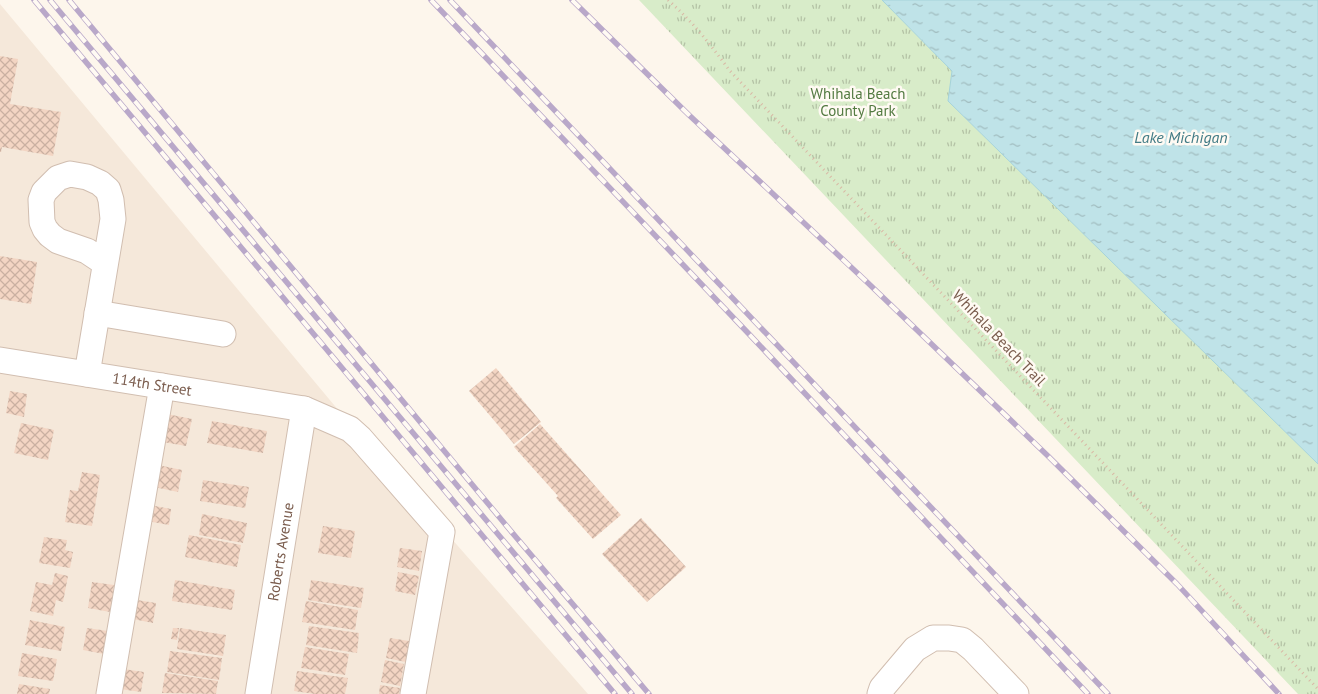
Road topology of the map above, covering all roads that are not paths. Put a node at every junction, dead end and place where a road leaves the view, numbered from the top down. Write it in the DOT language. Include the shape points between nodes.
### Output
graph roads {
  1 [pos="105,263"];
  2 [pos="97,313"];
  3 [pos="223,334"];
  4 [pos="0,360"];
  5 [pos="87,374"];
  6 [pos="162,386"];
  7 [pos="304,409"];
  8 [pos="109,694"];
  9 [pos="258,694"];
  10 [pos="413,694"];
  11 [pos="880,694"];
  12 [pos="1016,694"];
  1 -- 2 [label="street"];
  2 -- 3 [label="street"];
  2 -- 5 [label="street"];
  4 -- 5 [label="street, 114th Street"];
  5 -- 6 [label="street, 114th Street"];
  6 -- 7 [label="street, 114th Street"];
  6 -- 8 [label="street"];
  7 -- 9 [label="street, Roberts Avenue"];
  7 -- 10 [label="street, 114th Street" via="350,429 442,532"];
  11 -- 12 [label="street" via="914,650 933,638 949,638 962,640 973,649"];
}
